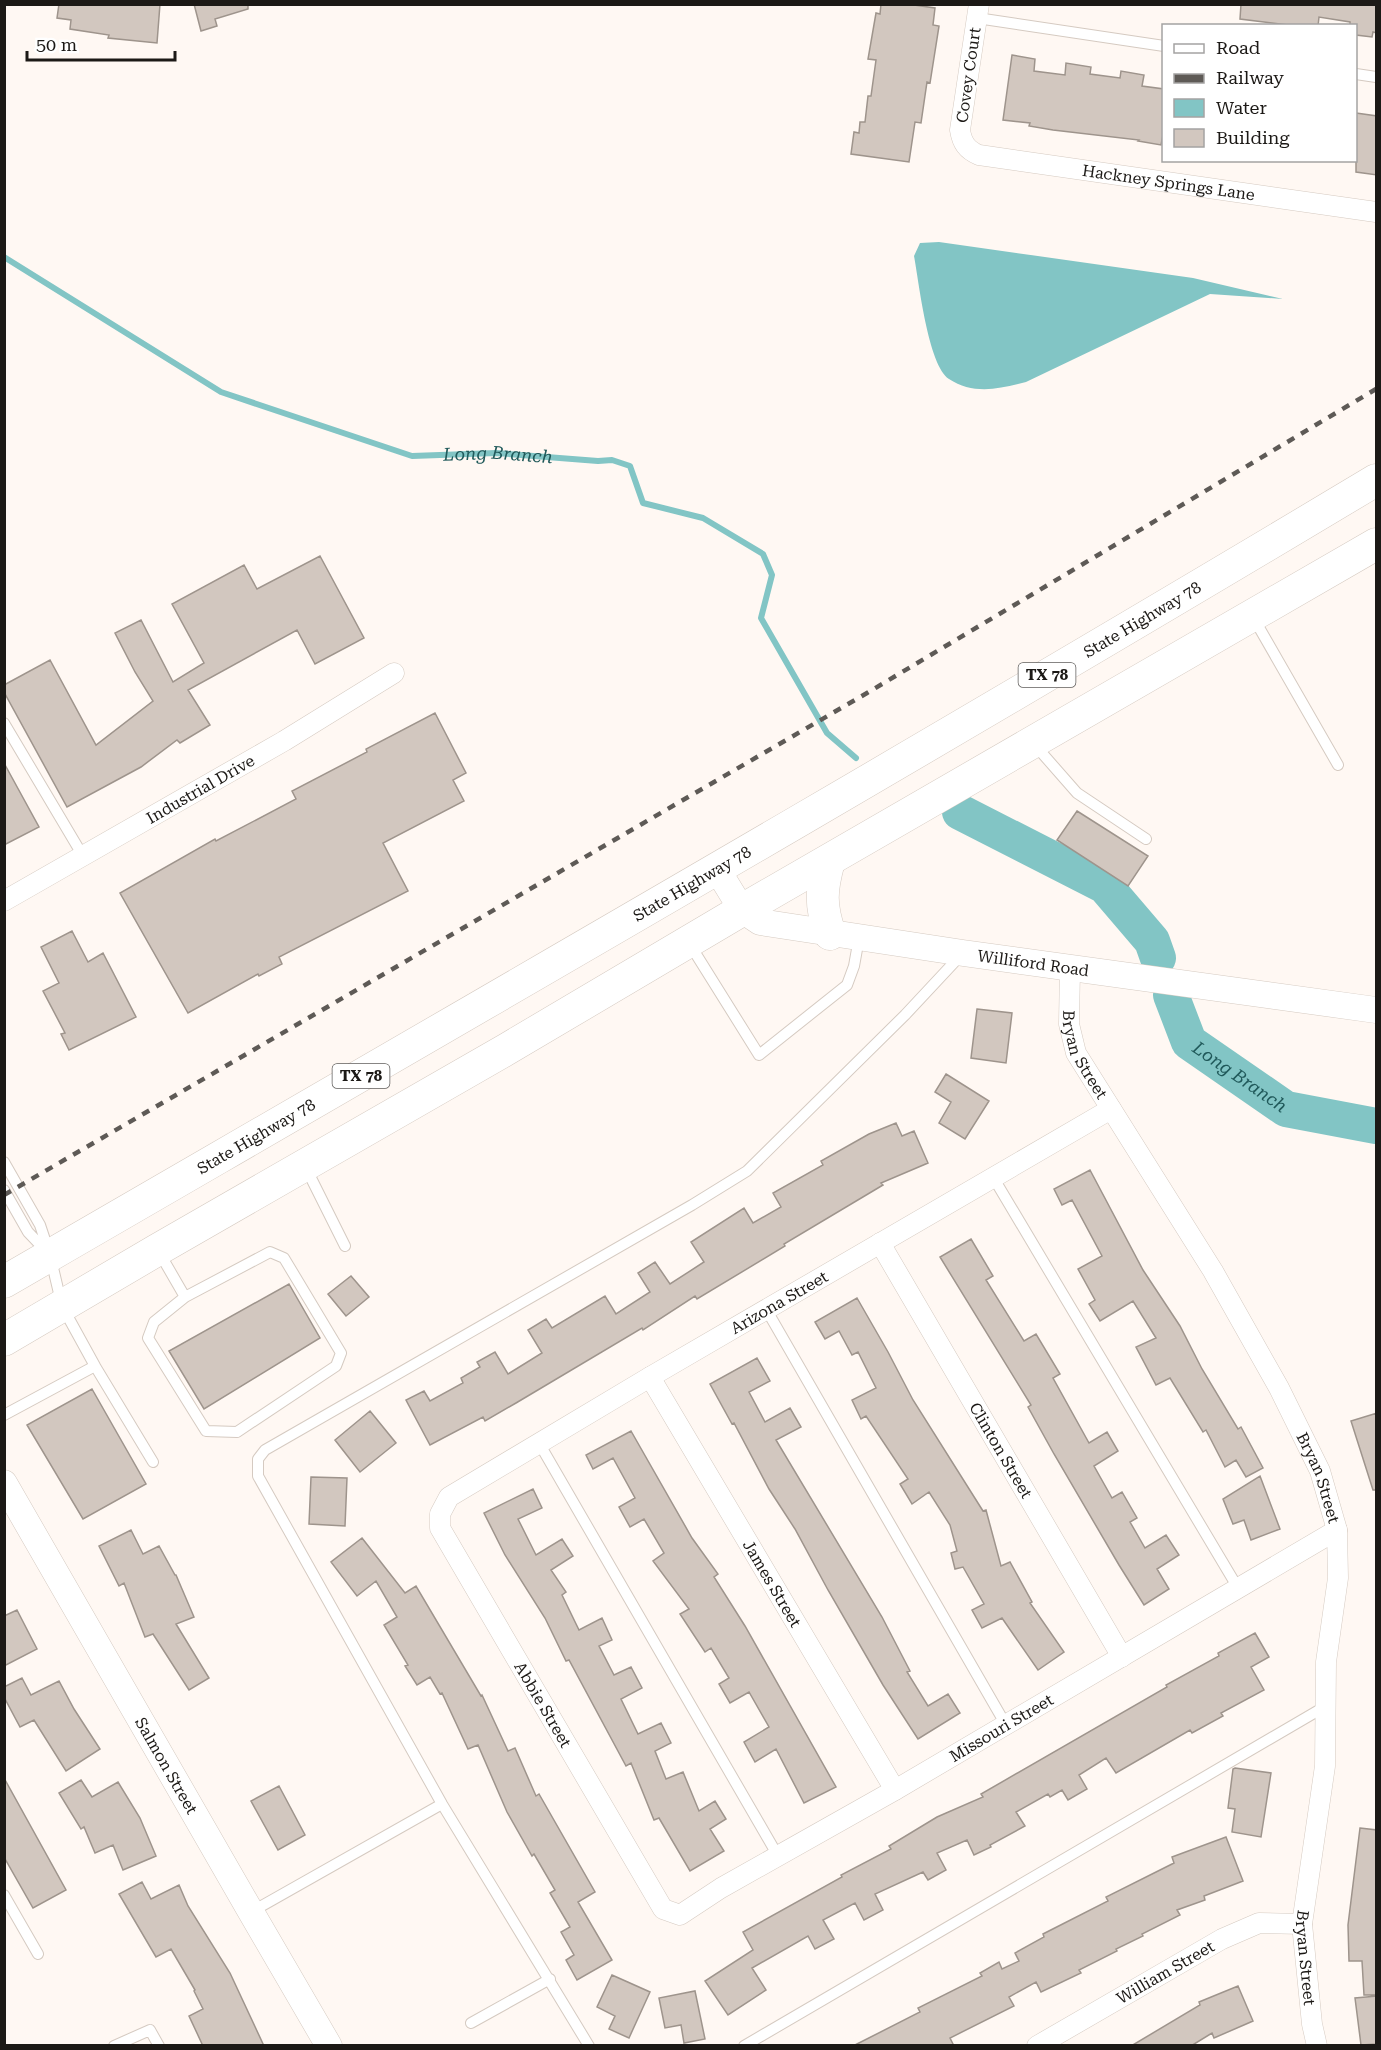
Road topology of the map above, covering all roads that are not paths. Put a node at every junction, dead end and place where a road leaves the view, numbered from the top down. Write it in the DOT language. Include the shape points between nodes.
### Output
graph roads {
  1 [pos="978,11"];
  2 [pos="1162,45"];
  3 [pos="1357,74"];
  4 [pos="1377,77"];
  5 [pos="964,144"];
  6 [pos="1377,212"];
  7 [pos="1377,480"];
  8 [pos="1377,544"];
  9 [pos="1253,617"];
  10 [pos="394,673"];
  11 [pos="4,723"];
  12 [pos="1034,743"];
  13 [pos="1338,765"];
  14 [pos="1146,839"];
  15 [pos="83,856"];
  16 [pos="829,861"];
  17 [pos="717,869"];
  18 [pos="4,901"];
  19 [pos="742,910"];
  20 [pos="845,936"];
  21 [pos="688,942"];
  22 [pos="963,953"];
  23 [pos="1070,968"];
  24 [pos="1377,1010"];
  25 [pos="1111,1109"];
  26 [pos="4,1162"];
  27 [pos="305,1165"];
  28 [pos="993,1178"];
  29 [pos="4,1190"];
  30 [pos="880,1243"];
  31 [pos="345,1246"];
  32 [pos="157,1250"];
  33 [pos="50,1256"];
  34 [pos="4,1282"];
  35 [pos="186,1297"];
  36 [pos="62,1306"];
  37 [pos="766,1309"];
  38 [pos="4,1340"];
  39 [pos="95,1366"];
  40 [pos="650,1377"];
  41 [pos="4,1415"];
  42 [pos="539,1443"];
  43 [pos="153,1462"];
  44 [pos="4,1483"];
  45 [pos="449,1497"];
  46 [pos="1337,1530"];
  47 [pos="1238,1588"];
  48 [pos="1122,1657"];
  49 [pos="1326,1706"];
  50 [pos="1006,1725"];
  51 [pos="895,1790"];
  52 [pos="442,1804"];
  53 [pos="778,1856"];
  54 [pos="4,1895"];
  55 [pos="663,1909"];
  56 [pos="251,1912"];
  57 [pos="1302,1924"];
  58 [pos="38,1954"];
  59 [pos="550,1979"];
  60 [pos="471,2023"];
  61 [pos="114,2046"];
  62 [pos="159,2046"];
  63 [pos="329,2046"];
  64 [pos="589,2046"];
  65 [pos="744,2046"];
  66 [pos="1037,2046"];
  67 [pos="1317,2046"];
  1 -- 2 [label="lane"];
  1 -- 5 [label="street, Covey Court" via="960,130"];
  3 -- 4 [label="lane"];
  5 -- 6 [label="street, Hackney Springs Lane" via="979,155"];
  7 -- 17 [label="main road, State Highway 78 / TX 78"];
  8 -- 9 [label="main road"];
  9 -- 12 [label="main road"];
  9 -- 13 [label="lane"];
  10 -- 15 [label="street, Industrial Drive"];
  11 -- 15 [label="lane"];
  12 -- 14 [label="lane" via="1077,794"];
  12 -- 16 [label="main road"];
  15 -- 18 [label="street, Industrial Drive"];
  16 -- 19 [label="main road"];
  16 -- 20 [label="main road" via="823,885 824,916"];
  17 -- 19 [label="street"];
  17 -- 33 [label="main road, State Highway 78 / TX 78"];
  19 -- 20 [label="street, Williford Road" via="760,922"];
  19 -- 21 [label="main road"];
  20 -- 21 [label="lane" via="854,966 848,985 759,1055"];
  20 -- 22 [label="street, Williford Road"];
  21 -- 27 [label="main road"];
  22 -- 23 [label="street, Williford Road"];
  22 -- 52 [label="lane" via="747,1171 265,1450 258,1459 258,1476"];
  23 -- 24 [label="street, Williford Road"];
  23 -- 25 [label="street, Bryan Street" via="1069,1024 1076,1053"];
  25 -- 28 [label="street, Arizona Street"];
  25 -- 46 [label="street, Bryan Street" via="1213,1271 1279,1388 1320,1471"];
  26 -- 33 [label="lane" via="40,1225"];
  27 -- 31 [label="lane"];
  27 -- 32 [label="main road"];
  28 -- 30 [label="street, Arizona Street"];
  28 -- 47 [label="lane"];
  29 -- 33 [label="lane" via="28,1232"];
  30 -- 37 [label="street, Arizona Street"];
  30 -- 48 [label="street, Clinton Street"];
  32 -- 35 [label="lane"];
  32 -- 36 [label="main road"];
  33 -- 34 [label="main road, State Highway 78 / TX 78"];
  33 -- 36 [label="lane"];
  35 -- 35 [label="lane" via="270,1252 284,1258 341,1353 336,1366 237,1432 206,1431 148,1338 154,1322"];
  36 -- 38 [label="main road"];
  36 -- 39 [label="lane"];
  37 -- 40 [label="street, Arizona Street"];
  37 -- 50 [label="lane"];
  39 -- 41 [label="lane"];
  39 -- 43 [label="lane"];
  40 -- 42 [label="street, Arizona Street"];
  40 -- 51 [label="street, James Street"];
  42 -- 45 [label="street, Arizona Street"];
  42 -- 53 [label="lane"];
  44 -- 56 [label="street, Salmon Street"];
  45 -- 55 [label="street, Abbie Street" via="440,1514 440,1528"];
  46 -- 47 [label="street, Missouri Street"];
  46 -- 49 [label="street, Bryan Street" via="1338,1578 1326,1662"];
  47 -- 48 [label="street, Missouri Street"];
  48 -- 50 [label="street, Missouri Street"];
  49 -- 57 [label="street, Bryan Street" via="1324,1766"];
  49 -- 65 [label="lane"];
  50 -- 51 [label="street, Missouri Street"];
  51 -- 53 [label="street, Missouri Street"];
  52 -- 56 [label="lane"];
  52 -- 59 [label="lane"];
  53 -- 55 [label="street, Missouri Street" via="680,1915"];
  54 -- 58 [label="lane"];
  56 -- 63 [label="street, Salmon Street"];
  57 -- 66 [label="street, William Street" via="1259,1923 1222,1939"];
  57 -- 67 [label="street, Bryan Street"];
  59 -- 60 [label="lane"];
  59 -- 64 [label="lane"];
  61 -- 62 [label="lane" via="150,2030"];
}
